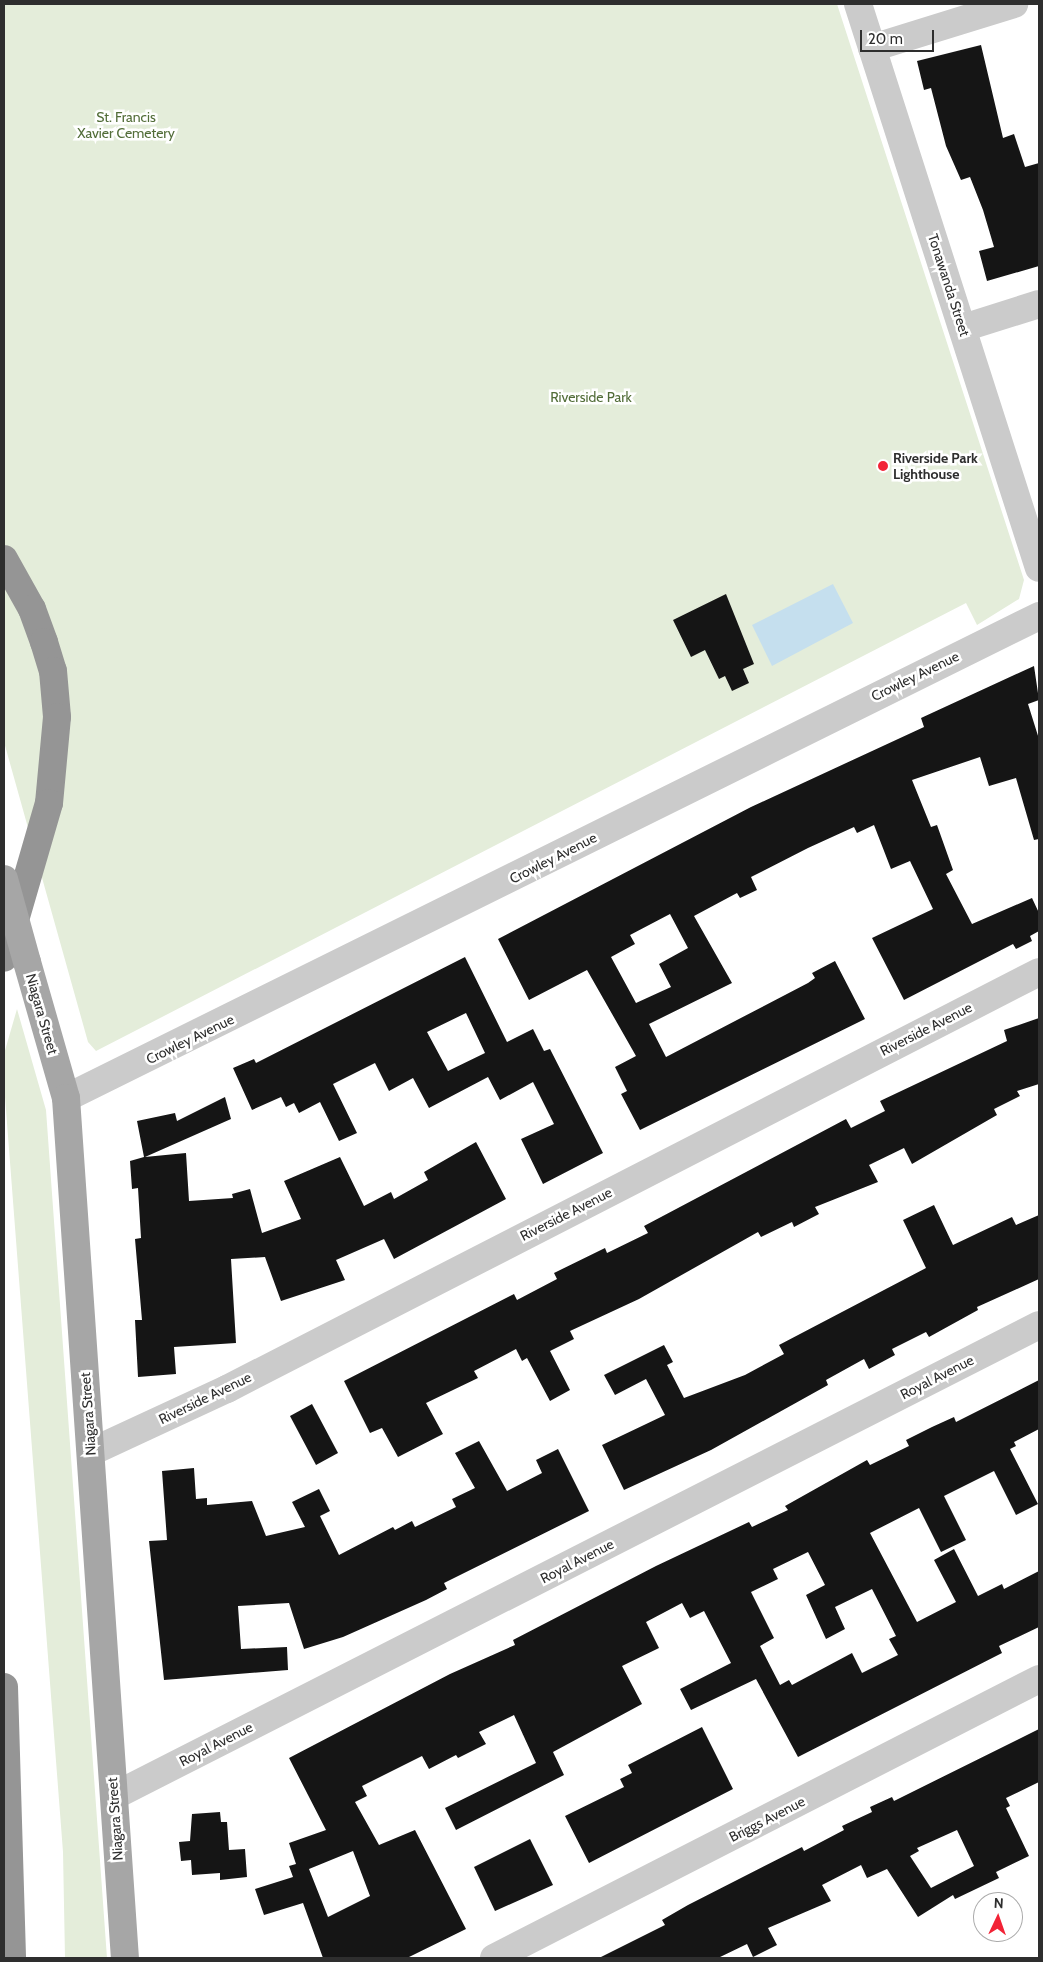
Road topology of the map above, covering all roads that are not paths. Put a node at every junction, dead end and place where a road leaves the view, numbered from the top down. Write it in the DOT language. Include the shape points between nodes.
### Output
graph roads {
  1 [pos="858,4"];
  2 [pos="1014,4"];
  3 [pos="872,48"];
  4 [pos="1039,304"];
  5 [pos="964,328"];
  6 [pos="4,559"];
  7 [pos="1039,568"];
  8 [pos="1039,616"];
  9 [pos="4,879"];
  10 [pos="15,960"];
  11 [pos="1039,972"];
  12 [pos="66,1098"];
  13 [pos="1039,1325"];
  14 [pos="90,1452"];
  15 [pos="1039,1679"];
  16 [pos="4,1687"];
  17 [pos="114,1796"];
  18 [pos="507,1955"];
  19 [pos="12,1958"];
  20 [pos="125,1958"];
  1 -- 3 [label="street, Tonawanda Street"];
  2 -- 3 [label="street"];
  3 -- 5 [label="street, Tonawanda Street"];
  4 -- 5 [label="street"];
  5 -- 7 [label="street, Tonawanda Street"];
  6 -- 10 [label="highway" via="32,609 44,642 52,671 57,717 49,803"];
  8 -- 12 [label="street, Crowley Avenue"];
  9 -- 10 [label="main road, Niagara Street, bridge"];
  10 -- 12 [label="main road, Niagara Street"];
  11 -- 14 [label="street, Riverside Avenue" via="227,1389"];
  12 -- 14 [label="main road, Niagara Street"];
  13 -- 17 [label="street, Royal Avenue"];
  14 -- 17 [label="main road, Niagara Street"];
  15 -- 18 [label="street, Briggs Avenue"];
  16 -- 19 [label="highway"];
  17 -- 20 [label="main road, Niagara Street"];
}
